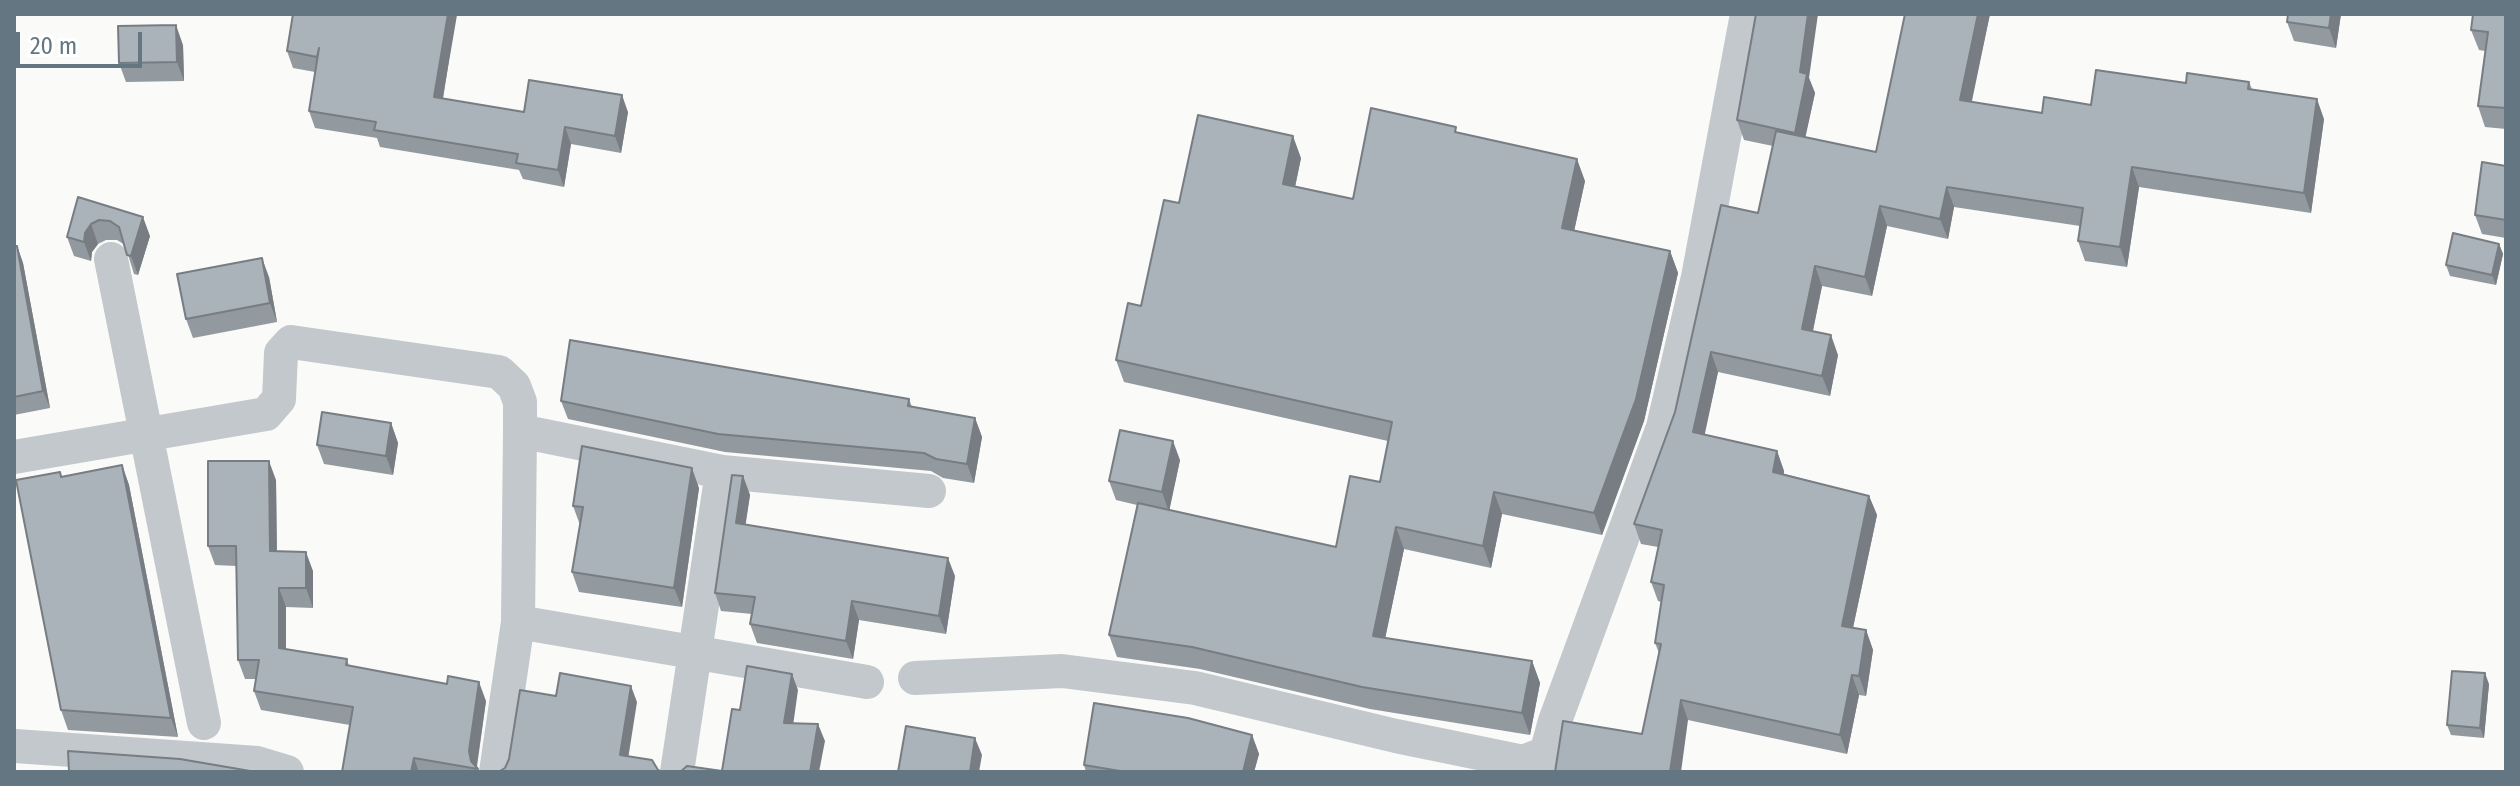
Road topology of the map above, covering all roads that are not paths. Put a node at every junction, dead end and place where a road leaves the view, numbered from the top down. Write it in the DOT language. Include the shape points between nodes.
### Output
graph roads {
  1 [pos="1747,14"];
  2 [pos="111,259"];
  3 [pos="520,431"];
  4 [pos="148,434"];
  5 [pos="14,457"];
  6 [pos="722,472"];
  7 [pos="929,491"];
  8 [pos="518,622"];
  9 [pos="696,654"];
  10 [pos="915,678"];
  11 [pos="867,682"];
  12 [pos="204,723"];
  13 [pos="17,752"];
  14 [pos="1542,763"];
  15 [pos="287,772"];
  16 [pos="496,772"];
  17 [pos="677,772"];
  1 -- 14 [label="street" via="1698,277 1663,427"];
  2 -- 4 [label="street"];
  3 -- 4 [label="street" via="520,402 514,386 499,372 291,342 281,353 279,399 266,414"];
  3 -- 6 [label="street"];
  3 -- 8 [label="street"];
  4 -- 5 [label="street"];
  4 -- 12 [label="street"];
  6 -- 7 [label="street"];
  6 -- 9 [label="street"];
  8 -- 9 [label="street"];
  8 -- 16 [label="street"];
  9 -- 11 [label="street"];
  9 -- 17 [label="street"];
  10 -- 14 [label="street" via="1062,671 1195,688 1396,736"];
  13 -- 15 [label="street" via="257,763"];
}
